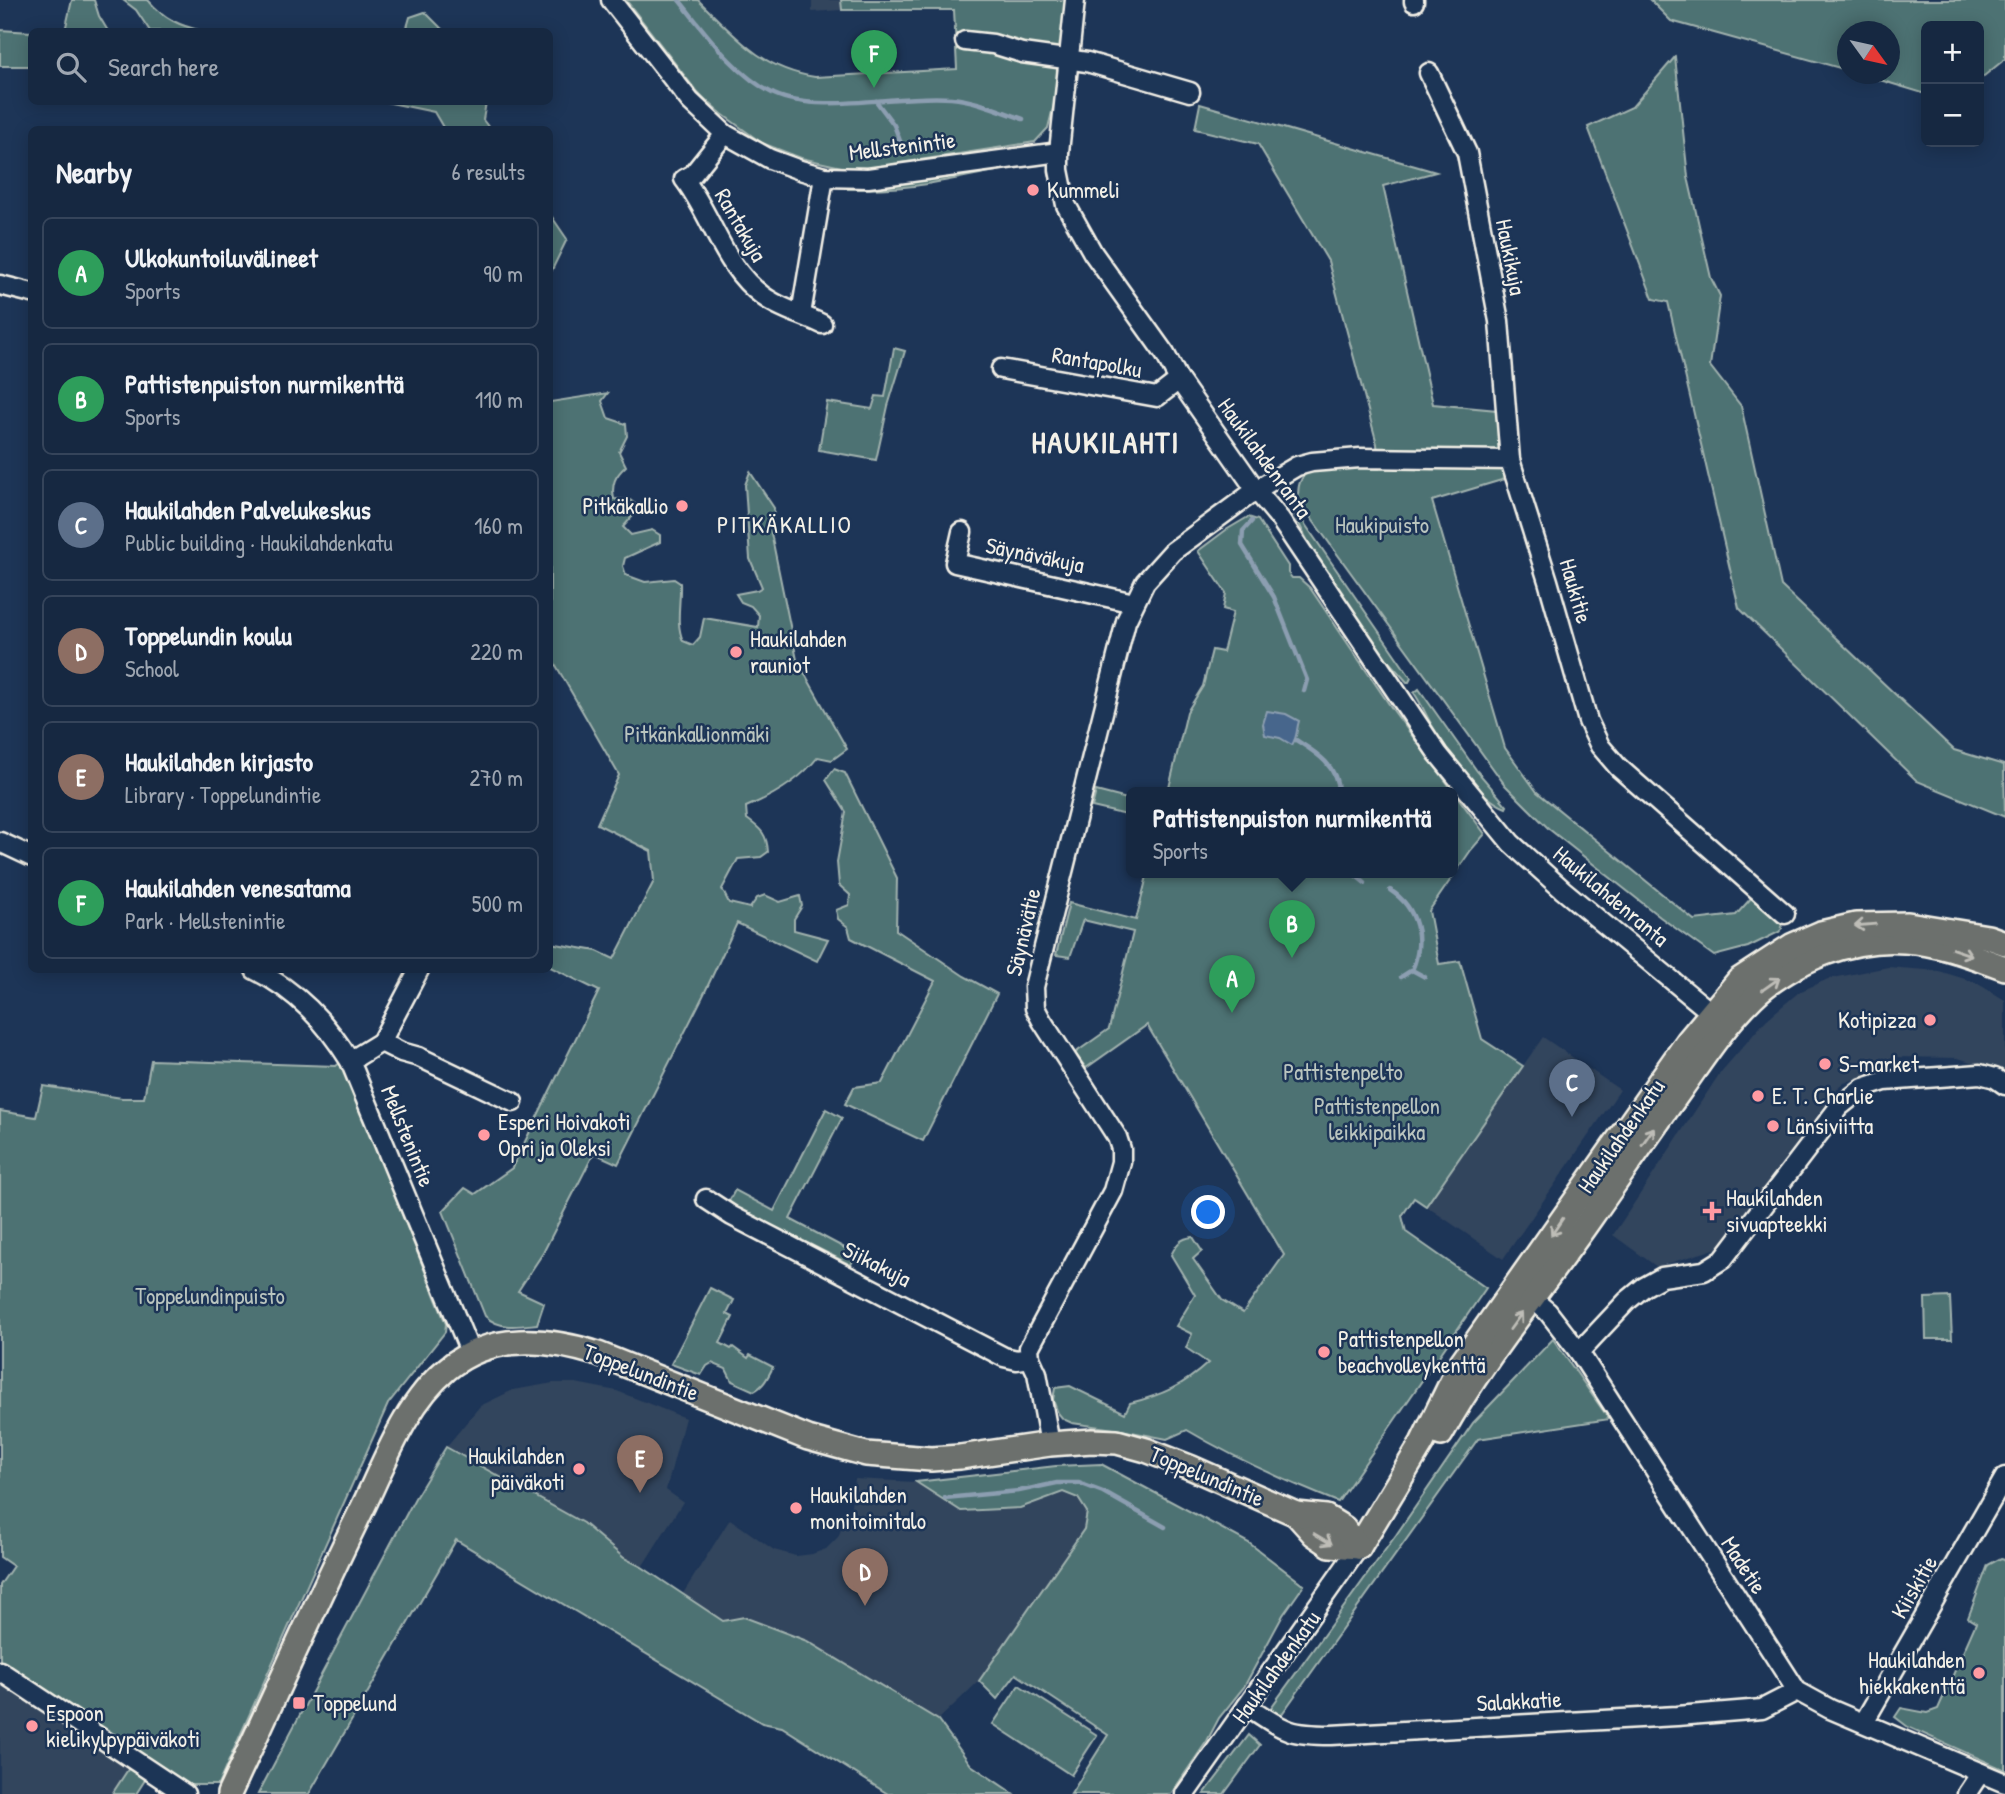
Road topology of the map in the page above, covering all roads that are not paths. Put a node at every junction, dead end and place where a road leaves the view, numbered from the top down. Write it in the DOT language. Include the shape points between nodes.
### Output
graph roads {
  1 [pos="611,0"];
  2 [pos="1075,0"];
  3 [pos="965,41"];
  4 [pos="1068,61"];
  5 [pos="1429,73"];
  6 [pos="1191,92"];
  7 [pos="724,134"];
  8 [pos="1059,152"];
  9 [pos="824,177"];
  10 [pos="0,285"];
  11 [pos="28,292"];
  12 [pos="801,314"];
  13 [pos="822,324"];
  14 [pos="1001,369"];
  15 [pos="1179,380"];
  16 [pos="1510,460"];
  17 [pos="1256,490"];
  18 [pos="962,532"];
  19 [pos="1134,603"];
  20 [pos="0,842"];
  21 [pos="28,856"];
  22 [pos="1785,914"];
  23 [pos="2005,943"];
  24 [pos="2005,968"];
  25 [pos="260,973"];
  26 [pos="417,973"];
  27 [pos="1719,1019"];
  28 [pos="381,1042"];
  29 [pos="350,1062"];
  30 [pos="2005,1085"];
  31 [pos="513,1102"];
  32 [pos="706,1199"];
  33 [pos="1524,1291"];
  34 [pos="1579,1352"];
  35 [pos="471,1354"];
  36 [pos="1030,1358"];
  37 [pos="1050,1444"];
  38 [pos="2005,1477"];
  39 [pos="1362,1542"];
  40 [pos="0,1671"];
  41 [pos="1797,1691"];
  42 [pos="1247,1706"];
  43 [pos="1864,1721"];
  44 [pos="1981,1773"];
  45 [pos="2005,1783"];
  46 [pos="185,1794"];
  47 [pos="229,1794"];
  48 [pos="1185,1794"];
  49 [pos="1967,1794"];
  1 -- 7 [label="street, Mellstenintie" via="690,101"];
  2 -- 4 [label="street, Haukilahdenranta"];
  3 -- 4 [label="street"];
  4 -- 6 [label="street" via="1087,62"];
  4 -- 8 [label="street, Haukilahdenranta"];
  5 -- 16 [label="street, Haukikuja" via="1467,153 1499,321"];
  7 -- 9 [label="street, Mellstenintie" via="770,159"];
  7 -- 12 [label="street, Rantakuja" via="684,179 741,278 778,306"];
  8 -- 9 [label="street, Mellstenintie" via="868,178"];
  8 -- 15 [label="street, Haukilahdenranta" via="1066,205"];
  9 -- 12 [label="street"];
  10 -- 11 [label="street"];
  12 -- 13 [label="street"];
  14 -- 15 [label="street, Rantapolku" via="1157,397"];
  15 -- 17 [label="street, Haukilahdenranta"];
  16 -- 17 [label="street" via="1383,457 1320,461 1297,466"];
  16 -- 22 [label="street, Haukitie" via="1588,721 1600,746"];
  17 -- 19 [label="street, Säynävätie" via="1173,551 1145,582"];
  17 -- 27 [label="street, Haukilahdenranta" via="1438,754 1511,843"];
  18 -- 19 [label="street, Säynäväkuja" via="955,563"];
  19 -- 36 [label="street, Säynävätie" via="1034,987 1042,1021 1117,1138 1121,1161 1113,1191 1029,1348"];
  20 -- 21 [label="street"];
  23 -- 27 [label="main road, Haukilahdenkatu, one-way" via="1908,924 1856,925 1821,933 1738,980"];
  27 -- 24 [label="main road, Haukilahdenkatu, one-way" via="1791,970 1823,953 1853,945 1913,940"];
  25 -- 29 [label="street, Mellstenintie" via="303,1002"];
  26 -- 28 [label="street"];
  27 -- 33 [label="main road, Haukilahdenkatu"];
  28 -- 29 [label="street"];
  28 -- 31 [label="street"];
  29 -- 35 [label="street, Mellstenintie"];
  30 -- 34 [label="street" via="1980,1074 1885,1081 1863,1088 1839,1107 1723,1259 1704,1271 1662,1277 1644,1287"];
  32 -- 36 [label="street, Siikakuja" via="741,1222 1004,1357"];
  33 -- 34 [label="street, Madetie" via="1548,1312"];
  33 -- 39 [label="main road, Haukilahdenkatu" via="1409,1485"];
  34 -- 41 [label="street, Madetie"];
  35 -- 37 [label="main road, Toppelundintie" via="531,1341 573,1346 808,1438 866,1454 960,1457"];
  35 -- 47 [label="main road, Toppelundintie" via="446,1370 398,1435"];
  36 -- 37 [label="street"];
  37 -- 39 [label="main road, Toppelundintie" via="1117,1442 1146,1450 1296,1514 1326,1517"];
  38 -- 43 [label="street, Kiiskitie"];
  39 -- 42 [label="street, Haukilahdenkatu"];
  40 -- 46 [label="street"];
  41 -- 42 [label="street, Salakkatie" via="1762,1709 1331,1735 1291,1732"];
  41 -- 43 [label="street, Madetie"];
  42 -- 48 [label="street, Haukilahdenkatu"];
  43 -- 44 [label="street, Madetie"];
  44 -- 45 [label="street, Madetie"];
  44 -- 49 [label="street"];
}
